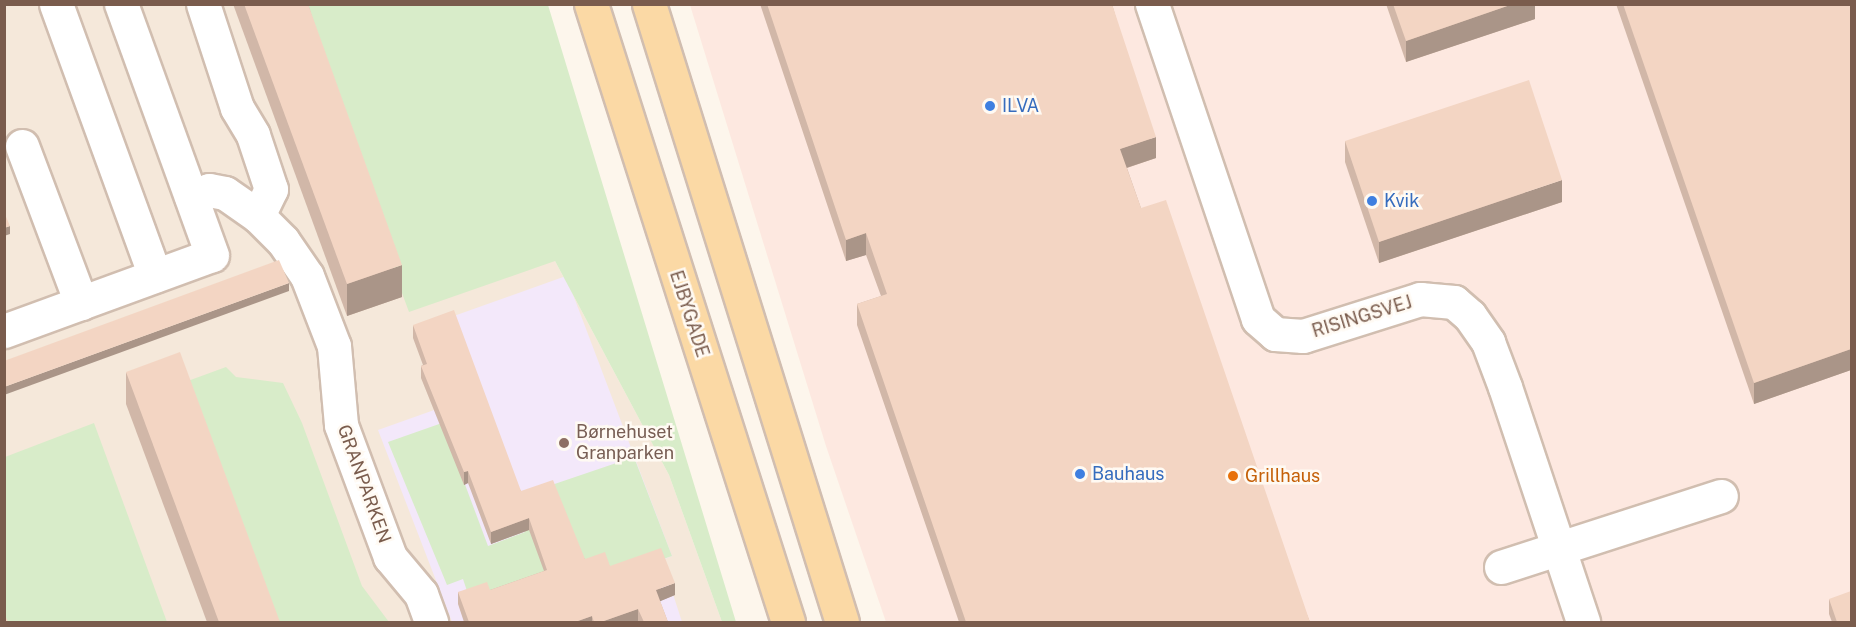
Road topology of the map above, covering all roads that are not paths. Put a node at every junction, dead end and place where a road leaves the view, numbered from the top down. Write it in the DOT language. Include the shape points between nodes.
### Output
graph roads {
  1 [pos="56,4"];
  2 [pos="121,4"];
  3 [pos="202,4"];
  4 [pos="591,4"];
  5 [pos="649,4"];
  6 [pos="1152,4"];
  7 [pos="22,146"];
  8 [pos="191,196"];
  9 [pos="258,216"];
  10 [pos="155,276"];
  11 [pos="81,303"];
  12 [pos="4,331"];
  13 [pos="1721,496"];
  14 [pos="1559,547"];
  15 [pos="1501,567"];
  16 [pos="431,622"];
  17 [pos="788,622"];
  18 [pos="842,622"];
  19 [pos="1583,622"];
  1 -- 10 [label="street"];
  2 -- 8 [label="street"];
  3 -- 9 [label="street" via="237,108 253,135 271,189"];
  4 -- 17 [label="main road, EJBYGADE"];
  5 -- 18 [label="main road"];
  6 -- 14 [label="street, RISINGSVEJ" via="1258,319 1275,334 1303,336 1420,299 1454,302 1470,315 1488,342"];
  7 -- 11 [label="street"];
  8 -- 9 [label="street, GRANPARKEN" via="210,190 225,193"];
  8 -- 10 [label="street" via="212,255"];
  9 -- 16 [label="street, GRANPARKEN" via="283,241 307,276 334,346 341,425 390,557 421,594"];
  10 -- 11 [label="street"];
  11 -- 12 [label="street"];
  13 -- 14 [label="street"];
  14 -- 15 [label="street"];
  14 -- 19 [label="street, RISINGSVEJ"];
}
